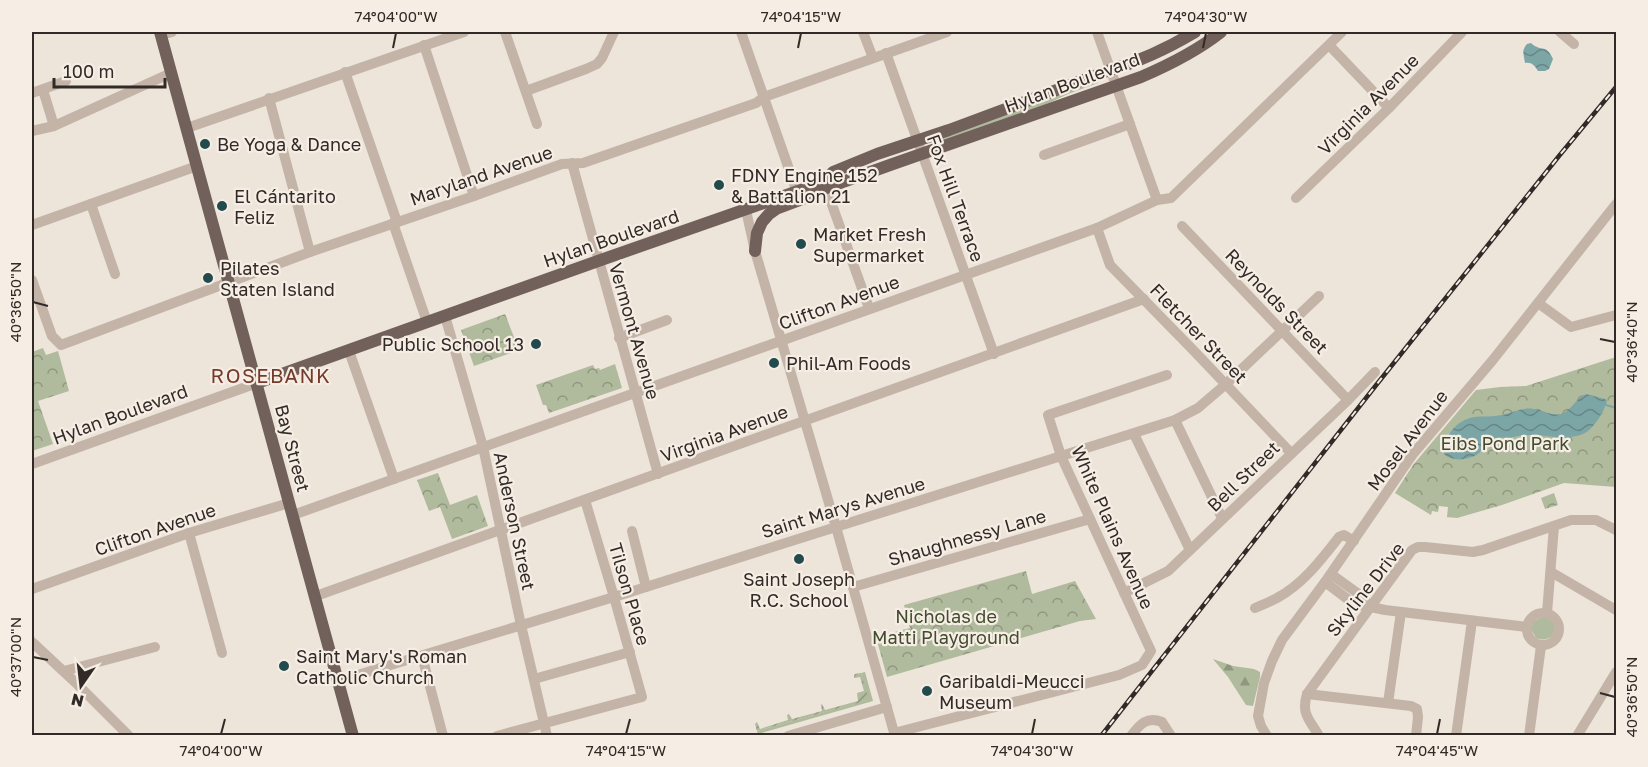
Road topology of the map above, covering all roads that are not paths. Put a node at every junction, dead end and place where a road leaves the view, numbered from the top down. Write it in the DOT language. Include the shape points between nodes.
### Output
graph roads {
  1 [pos="165,32"];
  2 [pos="464,32"];
  3 [pos="505,32"];
  4 [pos="614,32"];
  5 [pos="741,32"];
  6 [pos="863,32"];
  7 [pos="947,32"];
  8 [pos="1097,32"];
  9 [pos="1195,32"];
  10 [pos="1221,32"];
  11 [pos="1342,32"];
  12 [pos="1462,32"];
  13 [pos="1563,32"];
  14 [pos="1204,37"];
  15 [pos="1574,44"];
  16 [pos="423,45"];
  17 [pos="1329,45"];
  18 [pos="886,53"];
  19 [pos="873,58"];
  20 [pos="1110,70"];
  21 [pos="345,72"];
  22 [pos="171,73"];
  23 [pos="66,81"];
  24 [pos="1115,85"];
  25 [pos="43,90"];
  26 [pos="526,91"];
  27 [pos="32,93"];
  28 [pos="764,97"];
  29 [pos="269,98"];
  30 [pos="1389,108"];
  31 [pos="537,124"];
  32 [pos="1130,124"];
  33 [pos="54,126"];
  34 [pos="187,128"];
  35 [pos="32,130"];
  36 [pos="917,140"];
  37 [pos="922,153"];
  38 [pos="1044,155"];
  39 [pos="572,163"];
  40 [pos="197,166"];
  41 [pos="825,185"];
  42 [pos="796,192"];
  43 [pos="474,196"];
  44 [pos="1296,198"];
  45 [pos="1157,200"];
  46 [pos="91,204"];
  47 [pos="1617,204"];
  48 [pos="746,210"];
  49 [pos="395,223"];
  50 [pos="32,225"];
  51 [pos="1182,226"];
  52 [pos="1097,228"];
  53 [pos="755,251"];
  54 [pos="310,252"];
  55 [pos="598,261"];
  56 [pos="115,274"];
  57 [pos="965,274"];
  58 [pos="32,280"];
  59 [pos="229,282"];
  60 [pos="1319,296"];
  61 [pos="1144,300"];
  62 [pos="1538,303"];
  63 [pos="869,308"];
  64 [pos="1617,315"];
  65 [pos="445,316"];
  66 [pos="667,320"];
  67 [pos="427,322"];
  68 [pos="1282,330"];
  69 [pos="620,338"];
  70 [pos="781,340"];
  71 [pos="349,351"];
  72 [pos="994,354"];
  73 [pos="1375,372"];
  74 [pos="1167,375"];
  75 [pos="257,384"];
  76 [pos="1226,384"];
  77 [pos="636,392"];
  78 [pos="1348,400"];
  79 [pos="1175,420"];
  80 [pos="805,422"];
  81 [pos="1134,434"];
  82 [pos="483,447"];
  83 [pos="1291,453"];
  84 [pos="1061,456"];
  85 [pos="32,464"];
  86 [pos="658,474"];
  87 [pos="394,479"];
  88 [pos="585,500"];
  89 [pos="289,502"];
  90 [pos="293,515"];
  91 [pos="1222,518"];
  92 [pos="1090,519"];
  93 [pos="1554,526"];
  94 [pos="836,527"];
  95 [pos="500,530"];
  96 [pos="1617,530"];
  97 [pos="632,531"];
  98 [pos="189,533"];
  99 [pos="1354,541"];
  100 [pos="1190,550"];
  101 [pos="1551,572"];
  102 [pos="1328,578"];
  103 [pos="646,587"];
  104 [pos="853,587"];
  105 [pos="32,589"];
  106 [pos="1124,593"];
  107 [pos="316,596"];
  108 [pos="614,597"];
  109 [pos="1371,607"];
  110 [pos="1255,608"];
  111 [pos="1617,610"];
  112 [pos="1401,612"];
  113 [pos="1547,613"];
  114 [pos="1472,621"];
  115 [pos="521,625"];
  116 [pos="1527,627"];
  117 [pos="32,642"];
  118 [pos="1541,646"];
  119 [pos="155,647"];
  120 [pos="630,652"];
  121 [pos="222,653"];
  122 [pos="422,656"];
  123 [pos="64,671"];
  124 [pos="1617,672"];
  125 [pos="534,679"];
  126 [pos="338,681"];
  127 [pos="1307,694"];
  128 [pos="1388,703"];
  129 [pos="887,708"];
  130 [pos="544,723"];
  131 [pos="895,734"];
  132 [pos="129,735"];
  133 [pos="353,735"];
  134 [pos="443,735"];
  135 [pos="497,735"];
  136 [pos="547,735"];
  137 [pos="788,735"];
  138 [pos="1131,735"];
  139 [pos="1171,735"];
  140 [pos="1266,735"];
  141 [pos="1319,735"];
  142 [pos="1416,735"];
  143 [pos="1456,735"];
  144 [pos="1529,735"];
  145 [pos="1577,735"];
  1 -- 22 [label="main road, Bay Street"];
  2 -- 16 [label="street"];
  3 -- 26 [label="street"];
  4 -- 26 [label="street" via="597,64"];
  5 -- 28 [label="street"];
  6 -- 19 [label="street"];
  7 -- 18 [label="street, Maryland Avenue"];
  8 -- 20 [label="street"];
  9 -- 20 [label="main road, Hylan Boulevard" via="1160,51"];
  10 -- 14 [label="main road, Hylan Boulevard"];
  11 -- 17 [label="street, Clifton Avenue"];
  12 -- 30 [label="street, Virginia Avenue"];
  13 -- 15 [label="street"];
  14 -- 24 [label="main road, Hylan Boulevard" via="1162,68"];
  16 -- 21 [label="street"];
  16 -- 43 [label="street"];
  17 -- 30 [label="street"];
  17 -- 45 [label="street, Clifton Avenue" via="1171,198"];
  18 -- 19 [label="street, Maryland Avenue"];
  18 -- 36 [label="street, Fox Hill Terrace"];
  19 -- 28 [label="street, Maryland Avenue"];
  20 -- 24 [label="street"];
  20 -- 36 [label="main road, Hylan Boulevard"];
  21 -- 29 [label="street"];
  21 -- 49 [label="street"];
  22 -- 33 [label="street"];
  22 -- 34 [label="main road, Bay Street"];
  23 -- 25 [label="street"];
  24 -- 32 [label="street"];
  24 -- 37 [label="main road, Hylan Boulevard"];
  25 -- 27 [label="street"];
  25 -- 33 [label="street"];
  26 -- 31 [label="street"];
  28 -- 39 [label="street, Maryland Avenue" via="583,163"];
  28 -- 42 [label="street"];
  29 -- 34 [label="street"];
  29 -- 54 [label="street"];
  30 -- 44 [label="street, Virginia Avenue"];
  32 -- 38 [label="street"];
  32 -- 45 [label="street"];
  33 -- 35 [label="street"];
  34 -- 40 [label="main road, Bay Street"];
  36 -- 37 [label="street, Fox Hill Terrace"];
  36 -- 41 [label="main road, Hylan Boulevard" via="833,172"];
  37 -- 41 [label="main road, Hylan Boulevard"];
  37 -- 57 [label="street, Fox Hill Terrace"];
  39 -- 43 [label="street, Maryland Avenue"];
  39 -- 55 [label="street, Vermont Avenue"];
  40 -- 46 [label="street"];
  40 -- 59 [label="main road, Bay Street"];
  41 -- 42 [label="main road, Hylan Boulevard"];
  41 -- 53 [label="main road" via="808,197 772,211 757,233"];
  41 -- 63 [label="street"];
  42 -- 48 [label="main road, Hylan Boulevard"];
  43 -- 49 [label="street, Maryland Avenue"];
  45 -- 52 [label="street, Clifton Avenue"];
  46 -- 50 [label="street"];
  46 -- 56 [label="street"];
  47 -- 62 [label="street, Mosel Avenue"];
  48 -- 53 [label="street"];
  48 -- 55 [label="main road, Hylan Boulevard"];
  49 -- 54 [label="street, Maryland Avenue"];
  49 -- 67 [label="street"];
  51 -- 68 [label="street, Reynolds Street"];
  52 -- 57 [label="street, Clifton Avenue"];
  52 -- 61 [label="street, Fletcher Street" via="1110,265"];
  53 -- 70 [label="street"];
  54 -- 59 [label="street, Maryland Avenue"];
  55 -- 65 [label="main road, Hylan Boulevard"];
  55 -- 69 [label="street, Vermont Avenue"];
  57 -- 63 [label="street, Clifton Avenue"];
  57 -- 72 [label="street, Fox Hill Terrace"];
  58 -- 59 [label="street, Maryland Avenue" via="52,336 61,345"];
  59 -- 75 [label="main road, Bay Street"];
  60 -- 68 [label="street, Saint Marys Avenue"];
  61 -- 72 [label="street, Virginia Avenue"];
  61 -- 76 [label="street, Fletcher Street"];
  62 -- 64 [label="street" via="1571,327"];
  62 -- 99 [label="street, Mosel Avenue" via="1413,454"];
  63 -- 70 [label="street, Clifton Avenue"];
  65 -- 67 [label="main road, Hylan Boulevard"];
  65 -- 82 [label="street, Anderson Street"];
  66 -- 69 [label="street"];
  67 -- 71 [label="main road, Hylan Boulevard"];
  68 -- 76 [label="street, Saint Marys Avenue"];
  68 -- 78 [label="street, Reynolds Street"];
  69 -- 77 [label="street, Vermont Avenue"];
  70 -- 77 [label="street, Clifton Avenue"];
  70 -- 80 [label="street"];
  71 -- 75 [label="main road, Hylan Boulevard"];
  71 -- 87 [label="street"];
  72 -- 80 [label="street, Virginia Avenue"];
  73 -- 78 [label="street, Bell Street"];
  74 -- 84 [label="street, White Plains Avenue" via="1048,414"];
  75 -- 85 [label="street, Hylan Boulevard"];
  75 -- 89 [label="main road, Bay Street"];
  76 -- 79 [label="street, Saint Marys Avenue" via="1198,408"];
  76 -- 83 [label="street, Fletcher Street"];
  77 -- 82 [label="street, Clifton Avenue"];
  77 -- 86 [label="street, Vermont Avenue"];
  78 -- 83 [label="street, Bell Street"];
  79 -- 81 [label="street, Saint Marys Avenue"];
  79 -- 91 [label="street"];
  80 -- 86 [label="street, Virginia Avenue"];
  80 -- 94 [label="street"];
  81 -- 84 [label="street, Saint Marys Avenue"];
  81 -- 100 [label="street"];
  82 -- 87 [label="street, Clifton Avenue"];
  82 -- 95 [label="street, Anderson Street"];
  83 -- 91 [label="street, Bell Street"];
  84 -- 92 [label="street, White Plains Avenue"];
  84 -- 94 [label="street, Saint Marys Avenue"];
  86 -- 88 [label="street, Virginia Avenue"];
  87 -- 90 [label="street, Clifton Avenue"];
  88 -- 95 [label="street, Virginia Avenue"];
  88 -- 108 [label="street, Tilson Place"];
  89 -- 90 [label="main road, Bay Street"];
  89 -- 98 [label="street, Clifton Avenue"];
  90 -- 107 [label="main road, Bay Street"];
  91 -- 100 [label="street, Bell Street"];
  92 -- 104 [label="street, Shaughnessy Lane"];
  92 -- 106 [label="street, White Plains Avenue"];
  93 -- 96 [label="street, Skyline Drive" via="1571,520 1589,520"];
  93 -- 101 [label="street"];
  93 -- 109 [label="street, Skyline Drive" via="1473,552 1418,547"];
  94 -- 103 [label="street, Saint Marys Avenue"];
  94 -- 104 [label="street"];
  95 -- 107 [label="street, Virginia Avenue"];
  95 -- 115 [label="street, Anderson Street"];
  97 -- 103 [label="street"];
  98 -- 105 [label="street, Clifton Avenue"];
  98 -- 121 [label="street"];
  99 -- 102 [label="street, Mosel Avenue"];
  99 -- 110 [label="street" via="1344,535 1339,537 1299,583"];
  100 -- 106 [label="street, Bell Street" via="1168,571"];
  101 -- 111 [label="street"];
  101 -- 113 [label="street"];
  102 -- 109 [label="street" via="1354,604"];
  102 -- 140 [label="street, Mosel Avenue" via="1282,640 1272,661 1258,716"];
  103 -- 108 [label="street, Saint Marys Avenue"];
  104 -- 129 [label="street"];
  106 -- 131 [label="street, White Plains Avenue" via="1151,651 1142,665 1119,675"];
  107 -- 126 [label="main road, Bay Street"];
  108 -- 115 [label="street, Saint Marys Avenue"];
  108 -- 120 [label="street, Tilson Place"];
  109 -- 112 [label="street"];
  109 -- 127 [label="street, Skyline Drive"];
  112 -- 114 [label="street"];
  112 -- 128 [label="street"];
  113 -- 116 [label="street" via="1532,617"];
  113 -- 118 [label="street" via="1558,623 1559,634 1549,645"];
  114 -- 116 [label="street"];
  114 -- 143 [label="street"];
  115 -- 122 [label="street, Saint Marys Avenue"];
  115 -- 125 [label="street, Anderson Street"];
  116 -- 118 [label="street" via="1530,640"];
  117 -- 123 [label="street"];
  118 -- 144 [label="street"];
  119 -- 123 [label="street"];
  120 -- 125 [label="street"];
  120 -- 130 [label="street, Tilson Place" via="642,697"];
  122 -- 126 [label="street, Saint Marys Avenue"];
  122 -- 134 [label="street"];
  123 -- 132 [label="street"];
  124 -- 145 [label="street"];
  125 -- 130 [label="street, Anderson Street"];
  126 -- 133 [label="main road, Bay Street"];
  127 -- 128 [label="street"];
  127 -- 141 [label="street" via="1303,707"];
  128 -- 142 [label="street" via="1417,710"];
  129 -- 131 [label="street"];
  129 -- 137 [label="street"];
  130 -- 135 [label="street"];
  130 -- 136 [label="street, Anderson Street"];
  138 -- 139 [label="street" via="1150,719 1162,722"];
}
